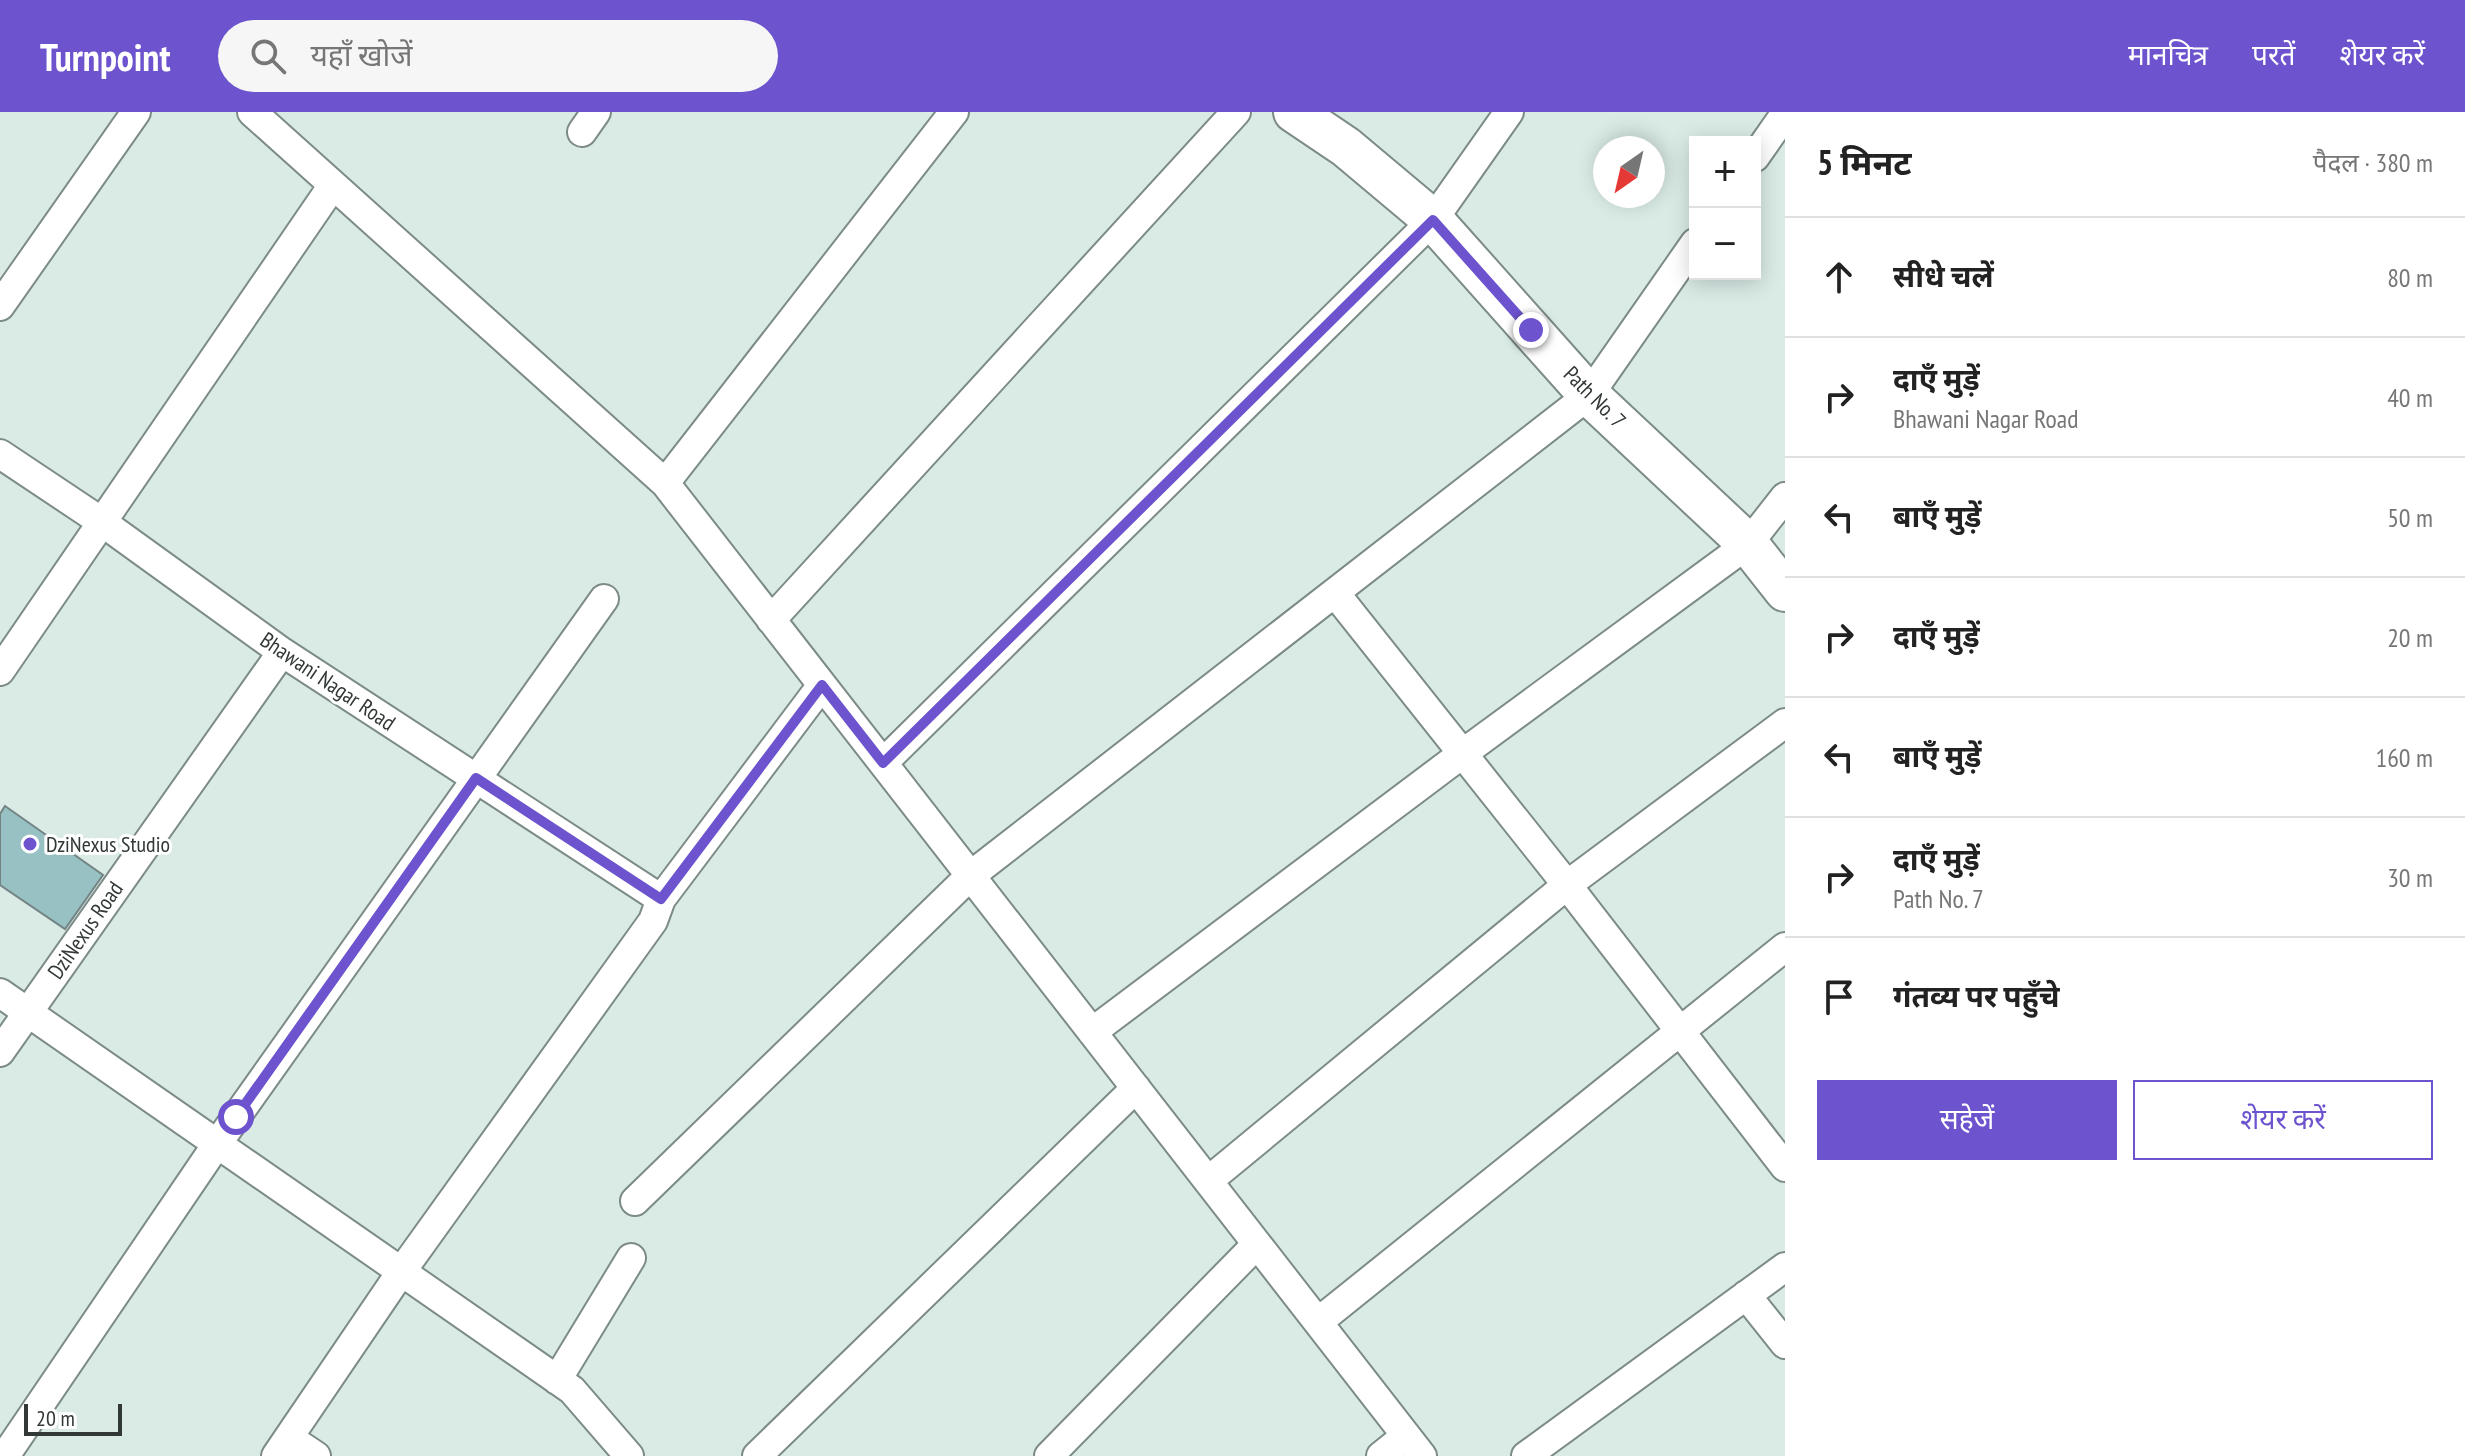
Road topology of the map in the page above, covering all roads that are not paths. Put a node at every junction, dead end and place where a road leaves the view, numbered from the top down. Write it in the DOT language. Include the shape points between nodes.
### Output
graph roads {
  1 [pos="136,112"];
  2 [pos="252,112"];
  3 [pos="954,112"];
  4 [pos="1236,112"];
  5 [pos="1294,112"];
  6 [pos="1509,112"];
  7 [pos="1785,114"];
  8 [pos="1761,148"];
  9 [pos="333,185"];
  10 [pos="1433,220"];
  11 [pos="1689,252"];
  12 [pos="0,306"];
  13 [pos="1589,395"];
  14 [pos="0,454"];
  15 [pos="665,483"];
  16 [pos="1785,497"];
  17 [pos="102,522"];
  18 [pos="1748,544"];
  19 [pos="1785,591"];
  20 [pos="1335,593"];
  21 [pos="604,599"];
  22 [pos="771,620"];
  23 [pos="282,652"];
  24 [pos="0,671"];
  25 [pos="822,685"];
  26 [pos="1785,723"];
  27 [pos="1462,754"];
  28 [pos="883,763"];
  29 [pos="476,778"];
  30 [pos="970,876"];
  31 [pos="1567,885"];
  32 [pos="661,899"];
  33 [pos="1785,947"];
  34 [pos="0,993"];
  35 [pos="27,1012"];
  36 [pos="1680,1031"];
  37 [pos="1092,1032"];
  38 [pos="0,1052"];
  39 [pos="1136,1088"];
  40 [pos="217,1144"];
  41 [pos="1785,1167"];
  42 [pos="1208,1181"];
  43 [pos="635,1201"];
  44 [pos="1257,1244"];
  45 [pos="631,1258"];
  46 [pos="1785,1267"];
  47 [pos="401,1272"];
  48 [pos="1746,1295"];
  49 [pos="1318,1322"];
  50 [pos="1785,1344"];
  51 [pos="557,1380"];
  52 [pos="1414,1446"];
  53 [pos="283,1447"];
  54 [pos="5,1456"];
  55 [pos="316,1456"];
  56 [pos="629,1456"];
  57 [pos="757,1456"];
  58 [pos="1049,1456"];
  59 [pos="1381,1456"];
  60 [pos="1526,1456"];
  1 -- 12 [label="street"];
  2 -- 9 [label="street"];
  3 -- 15 [label="street"];
  4 -- 22 [label="street"];
  5 -- 10 [label="street, Path No. 7" via="1346,147"];
  6 -- 10 [label="street"];
  7 -- 8 [label="street"];
  9 -- 15 [label="street"];
  9 -- 17 [label="street"];
  10 -- 13 [label="street, Path No. 7"];
  10 -- 28 [label="street"];
  11 -- 13 [label="street"];
  13 -- 18 [label="street, Path No. 7"];
  13 -- 20 [label="street"];
  14 -- 17 [label="street, Bhawani Nagar Road"];
  15 -- 22 [label="street"];
  16 -- 18 [label="street"];
  17 -- 23 [label="street, Bhawani Nagar Road"];
  17 -- 24 [label="street"];
  18 -- 19 [label="street, Path No. 7"];
  18 -- 27 [label="street"];
  20 -- 27 [label="street"];
  20 -- 30 [label="street"];
  21 -- 29 [label="street"];
  22 -- 25 [label="street"];
  23 -- 29 [label="street, Bhawani Nagar Road"];
  23 -- 35 [label="street, DziNexus Road"];
  25 -- 28 [label="street"];
  25 -- 32 [label="street"];
  26 -- 31 [label="street"];
  27 -- 31 [label="street"];
  27 -- 37 [label="street"];
  28 -- 30 [label="street"];
  29 -- 32 [label="street, Bhawani Nagar Road"];
  29 -- 40 [label="street"];
  30 -- 37 [label="street"];
  30 -- 43 [label="street"];
  31 -- 36 [label="street"];
  31 -- 42 [label="street"];
  32 -- 47 [label="street" via="653,921"];
  33 -- 36 [label="street"];
  34 -- 35 [label="street"];
  35 -- 38 [label="street, DziNexus Road"];
  35 -- 40 [label="street"];
  36 -- 41 [label="street"];
  36 -- 49 [label="street"];
  37 -- 39 [label="street"];
  39 -- 42 [label="street"];
  39 -- 57 [label="street"];
  40 -- 47 [label="street"];
  40 -- 54 [label="street"];
  42 -- 44 [label="street"];
  44 -- 49 [label="street"];
  44 -- 58 [label="street"];
  45 -- 51 [label="street"];
  46 -- 48 [label="street"];
  47 -- 51 [label="street"];
  47 -- 53 [label="street"];
  48 -- 50 [label="street"];
  48 -- 60 [label="street"];
  49 -- 52 [label="street"];
  51 -- 56 [label="street" via="572,1390"];
  52 -- 59 [label="street"];
  53 -- 55 [label="street"];
}
